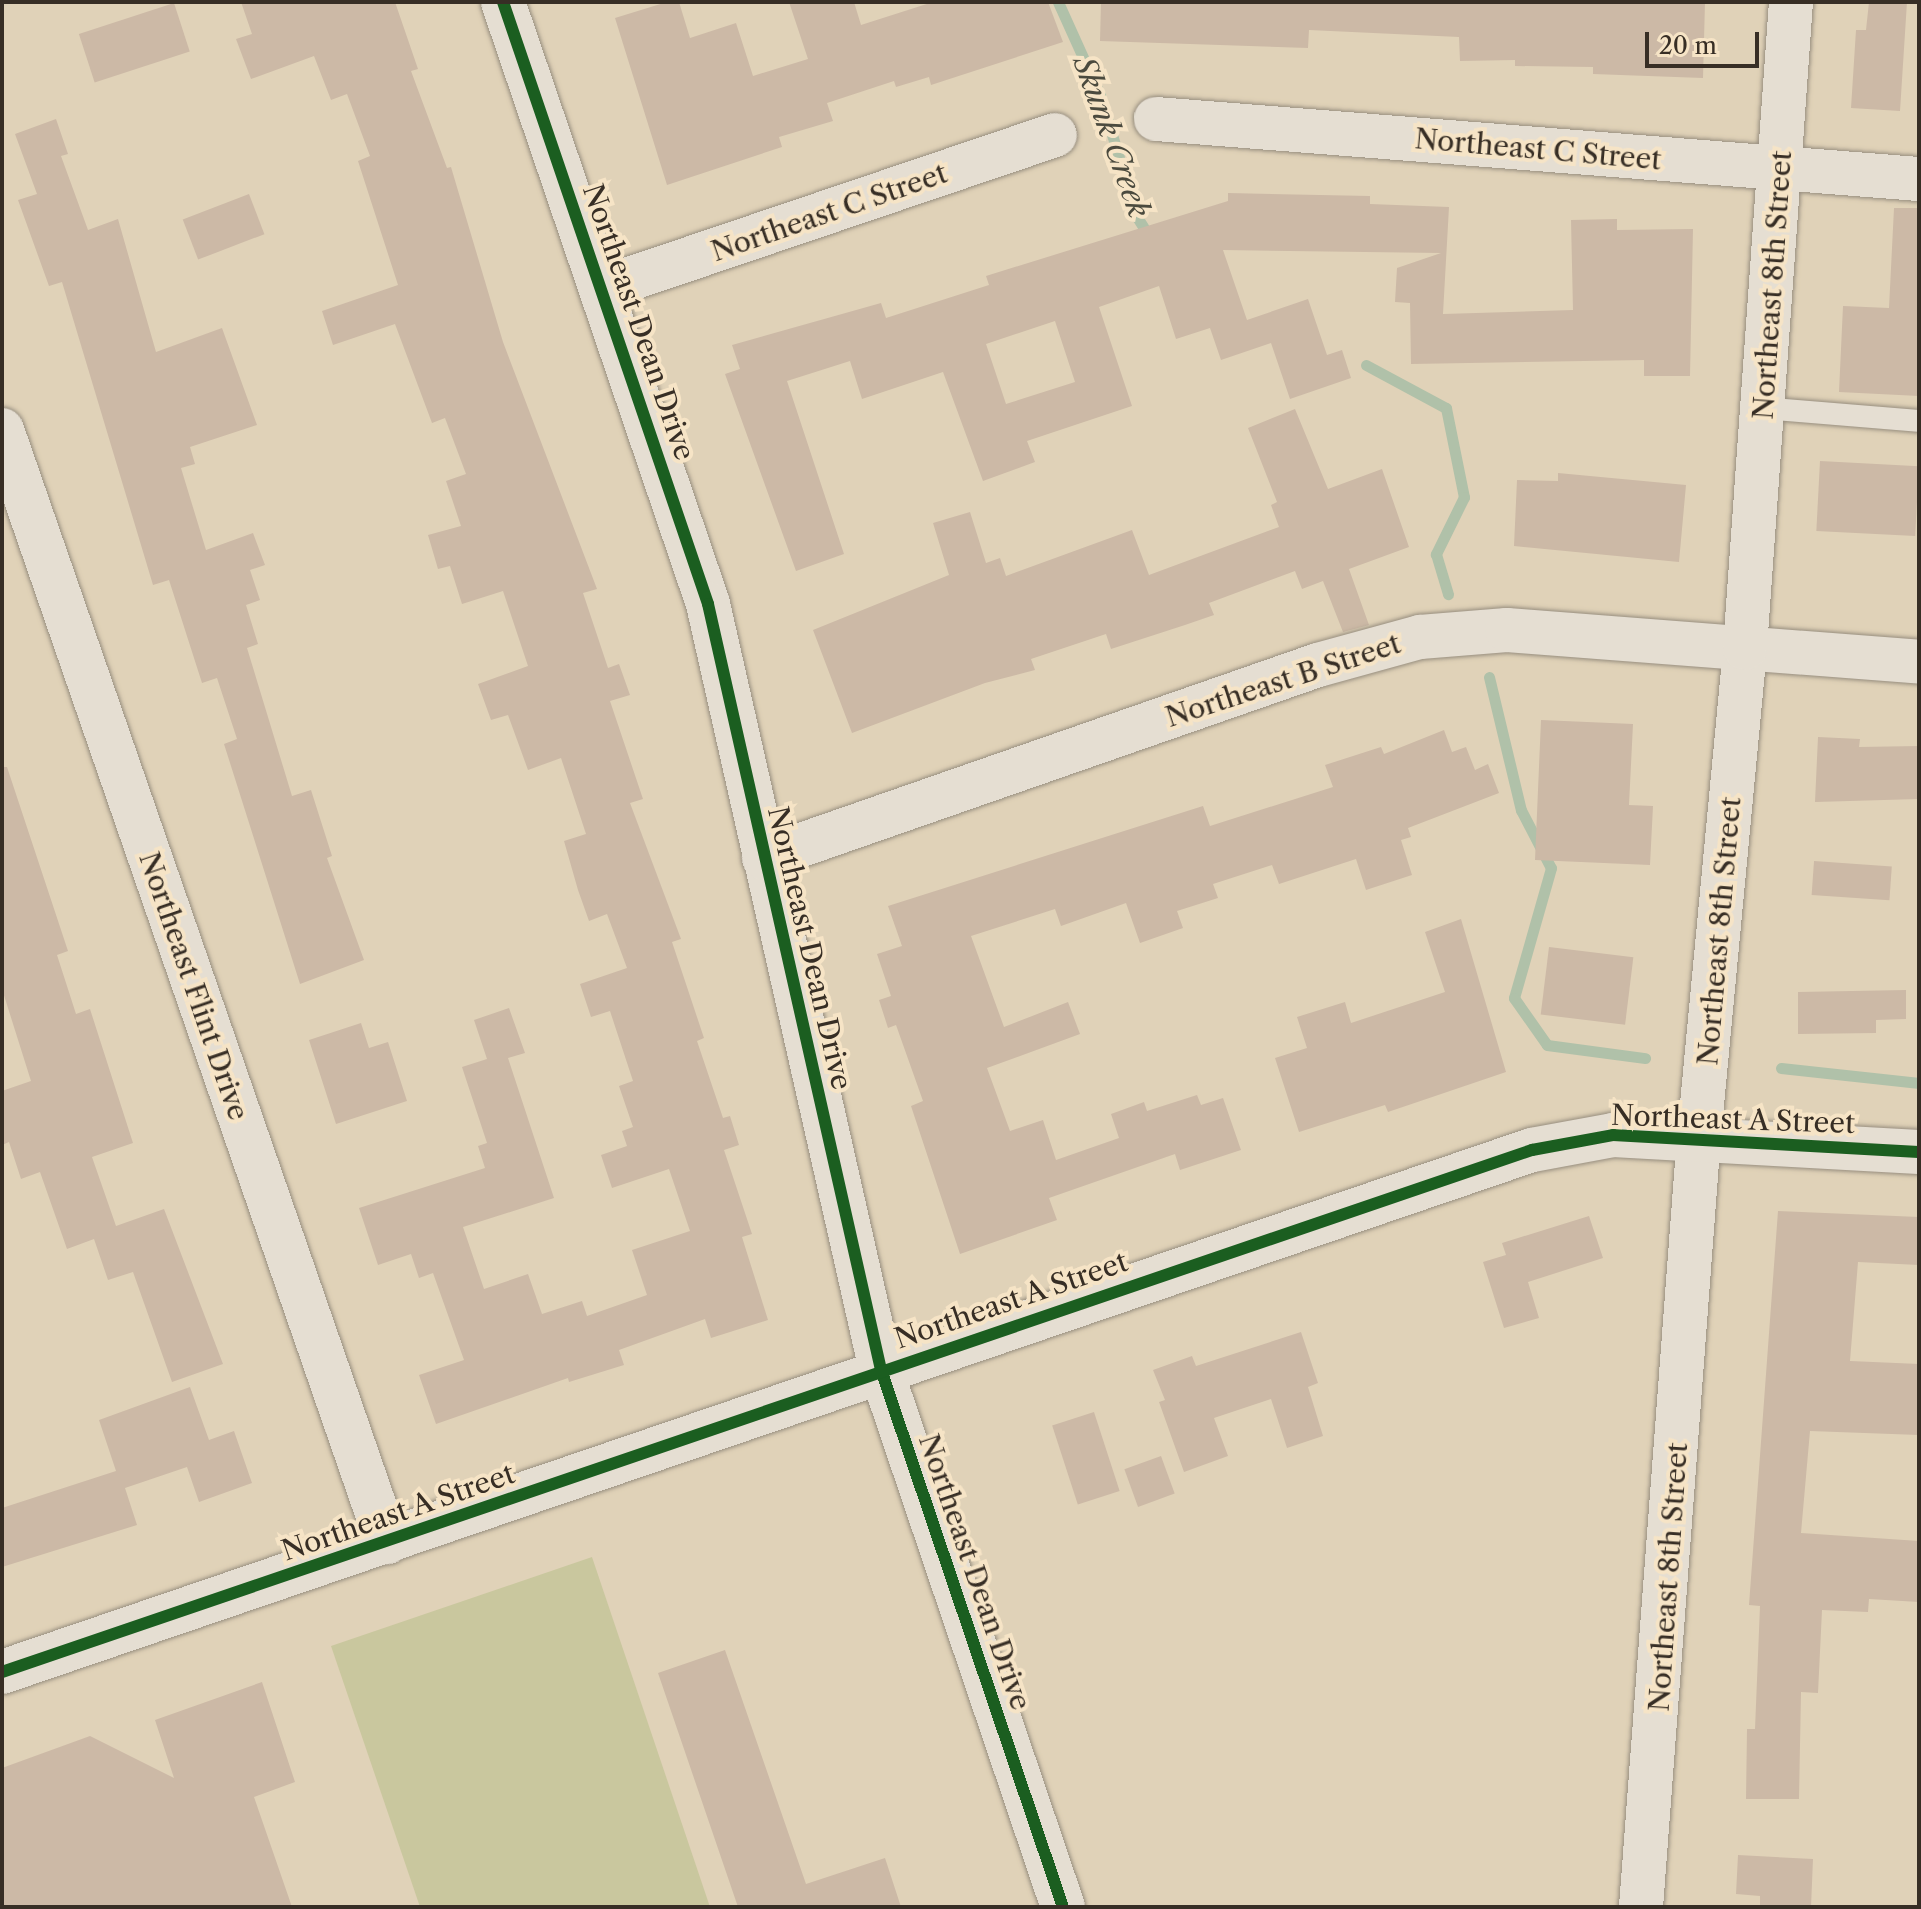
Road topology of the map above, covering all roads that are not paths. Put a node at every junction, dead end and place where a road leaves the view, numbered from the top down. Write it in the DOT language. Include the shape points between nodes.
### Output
graph roads {
  1 [pos="503,2"];
  2 [pos="1791,2"];
  3 [pos="1156,119"];
  4 [pos="1055,135"];
  5 [pos="1782,169"];
  6 [pos="1919,179"];
  7 [pos="603,288"];
  8 [pos="1762,408"];
  9 [pos="1919,421"];
  10 [pos="2,430"];
  11 [pos="1745,648"];
  12 [pos="1919,662"];
  13 [pos="764,858"];
  14 [pos="1699,1136"];
  15 [pos="1919,1152"];
  16 [pos="881,1370"];
  17 [pos="387,1542"];
  18 [pos="2,1672"];
  19 [pos="1063,1907"];
  20 [pos="1641,1907"];
  1 -- 7 [label="street, Northeast Dean Drive"];
  2 -- 5 [label="street, Northeast 8th Street"];
  3 -- 5 [label="street, Northeast C Street"];
  4 -- 7 [label="street, Northeast C Street"];
  5 -- 6 [label="street, Northeast C Street"];
  5 -- 8 [label="street, Northeast 8th Street"];
  7 -- 13 [label="street, Northeast Dean Drive" via="708,604"];
  8 -- 9 [label="lane"];
  8 -- 11 [label="street, Northeast 8th Street"];
  10 -- 17 [label="street, Northeast Flint Drive"];
  11 -- 12 [label="street, Northeast B Street"];
  11 -- 13 [label="street, Northeast B Street" via="1507,630 1420,637 1318,665"];
  11 -- 14 [label="street, Northeast 8th Street"];
  13 -- 16 [label="street, Northeast Dean Drive"];
  14 -- 15 [label="street, Northeast A Street"];
  14 -- 16 [label="street, Northeast A Street" via="1613,1135 1532,1150"];
  14 -- 20 [label="street, Northeast 8th Street"];
  16 -- 17 [label="street, Northeast A Street"];
  16 -- 19 [label="street, Northeast Dean Drive"];
  17 -- 18 [label="street, Northeast A Street"];
}
